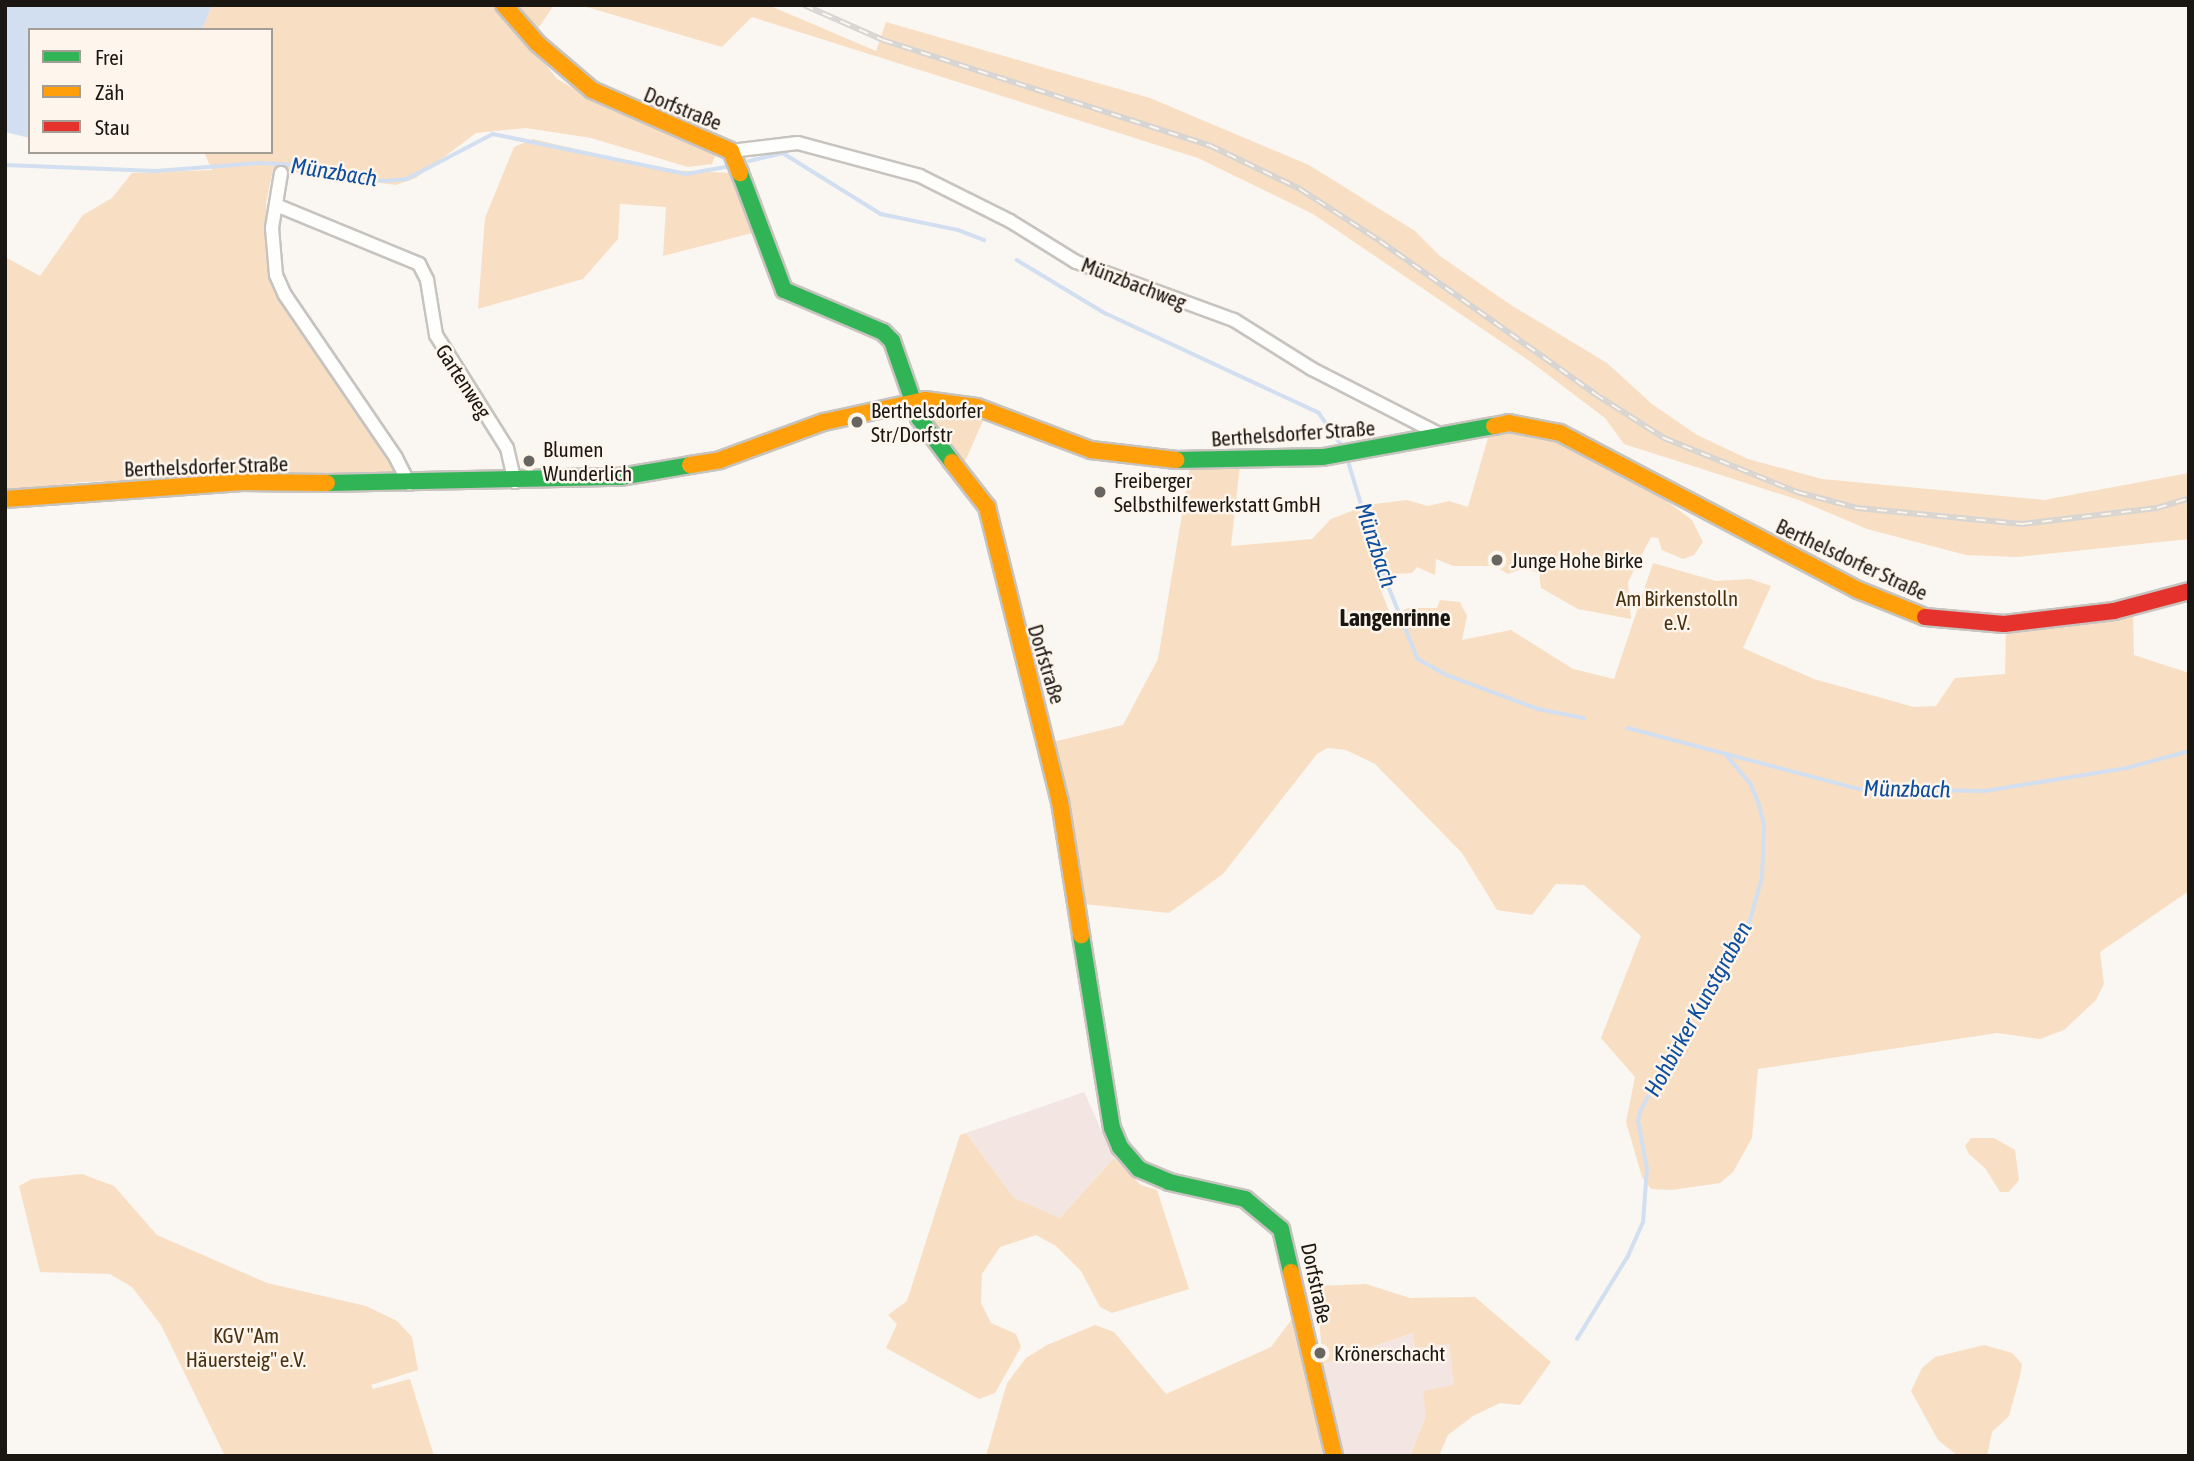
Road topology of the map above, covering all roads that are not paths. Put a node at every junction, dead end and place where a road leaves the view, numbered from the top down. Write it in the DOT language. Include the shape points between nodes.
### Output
graph roads {
  1 [pos="504,5"];
  2 [pos="737,161"];
  3 [pos="281,173"];
  4 [pos="276,205"];
  5 [pos="912,402"];
  6 [pos="1445,437"];
  7 [pos="515,482"];
  8 [pos="409,484"];
  9 [pos="5,499"];
  10 [pos="2189,591"];
  11 [pos="1334,1456"];
  1 -- 2 [label="street, Dorfstraße" via="538,44 592,89"];
  2 -- 5 [label="street, Dorfstraße" via="784,290 883,332 897,352"];
  2 -- 6 [label="street, Münzbachweg" via="799,143 920,176 1010,221 1076,262 1234,320 1312,369"];
  3 -- 4 [label="street"];
  4 -- 7 [label="street, Gartenweg" via="419,264 427,279 436,335 507,448"];
  4 -- 8 [label="street" via="272,252 285,295"];
  5 -- 6 [label="street, Berthelsdorfer Straße" via="938,400 977,407 1091,450 1151,460 1323,457"];
  5 -- 7 [label="street, Berthelsdorfer Straße" via="824,422 720,460 620,477"];
  5 -- 11 [label="street, Dorfstraße" via="919,418 978,493 990,517 1007,601 1030,674 1060,802 1103,1090 1114,1133 1139,1169 1169,1182 1245,1199 1281,1229"];
  6 -- 10 [label="street, Berthelsdorfer Straße" via="1509,423 1560,433 1857,590 1933,620 2004,624 2114,611"];
  7 -- 8 [label="street, Berthelsdorfer Straße"];
  8 -- 9 [label="street, Berthelsdorfer Straße" via="242,482"];
}
